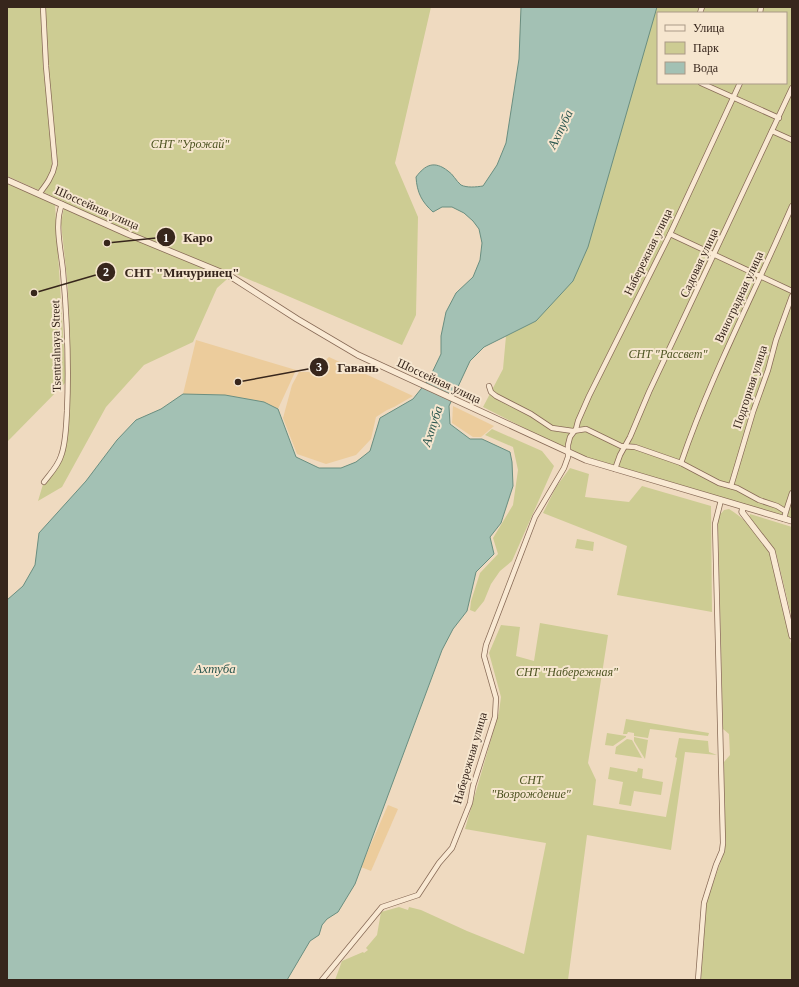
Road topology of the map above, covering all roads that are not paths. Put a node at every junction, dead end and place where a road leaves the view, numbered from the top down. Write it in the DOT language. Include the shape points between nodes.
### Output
graph roads {
  1 [pos="43,7"];
  2 [pos="703,84"];
  3 [pos="740,84"];
  4 [pos="792,88"];
  5 [pos="734,97"];
  6 [pos="779,118"];
  7 [pos="772,130"];
  8 [pos="792,140"];
  9 [pos="7,180"];
  10 [pos="39,194"];
  11 [pos="62,204"];
  12 [pos="792,206"];
  13 [pos="670,234"];
  14 [pos="714,254"];
  15 [pos="760,276"];
  16 [pos="792,291"];
  17 [pos="792,296"];
  18 [pos="489,386"];
  19 [pos="574,430"];
  20 [pos="625,447"];
  21 [pos="568,452"];
  22 [pos="681,463"];
  23 [pos="615,469"];
  24 [pos="44,482"];
  25 [pos="731,486"];
  26 [pos="792,494"];
  27 [pos="721,500"];
  28 [pos="743,507"];
  29 [pos="785,511"];
  30 [pos="784,519"];
  31 [pos="792,521"];
  32 [pos="792,636"];
  33 [pos="322,980"];
  34 [pos="698,980"];
  1 -- 10 [label="street" via="55,164 48,182"];
  2 -- 5 [label="street"];
  3 -- 5 [label="street, Набережная улица"];
  4 -- 6 [label="street, Садовая улица"];
  5 -- 6 [label="street"];
  5 -- 13 [label="street, Набережная улица"];
  6 -- 7 [label="street, Садовая улица"];
  7 -- 8 [label="street"];
  7 -- 14 [label="street, Садовая улица"];
  9 -- 10 [label="street, Шоссейная улица"];
  10 -- 11 [label="street, Шоссейная улица"];
  11 -- 21 [label="street, Шоссейная улица" via="230,276 349,351"];
  11 -- 24 [label="street, Tsentralnaya Street" via="59,212 59,231 65,289 68,388 66,420 61,458"];
  12 -- 15 [label="street, Виноградная улица"];
  13 -- 14 [label="street"];
  13 -- 19 [label="street, Набережная улица"];
  14 -- 15 [label="street"];
  14 -- 20 [label="street, Садовая улица"];
  15 -- 16 [label="street"];
  15 -- 22 [label="street, Виноградная улица" via="728,345"];
  17 -- 25 [label="street, Подгорная улица"];
  18 -- 19 [label="street" via="493,394 552,428"];
  19 -- 20 [label="street" via="586,429"];
  19 -- 21 [label="street, Набережная улица" via="568,444"];
  20 -- 22 [label="street" via="636,447"];
  20 -- 23 [label="street, Садовая улица"];
  21 -- 23 [label="street, Шоссейная улица"];
  21 -- 33 [label="street, Набережная улица" via="564,468 535,517 486,645 484,656 496,698 495,717 470,803 452,848 418,895 382,907"];
  22 -- 25 [label="street" via="719,483"];
  23 -- 27 [label="street, Шоссейная улица"];
  25 -- 29 [label="street"];
  26 -- 29 [label="street"];
  27 -- 28 [label="street, Шоссейная улица"];
  27 -- 34 [label="street" via="715,524 723,843 704,903"];
  28 -- 30 [label="street, Шоссейная улица"];
  28 -- 32 [label="street" via="744,516 772,551"];
  29 -- 30 [label="street"];
  30 -- 31 [label="street, Шоссейная улица"];
}
